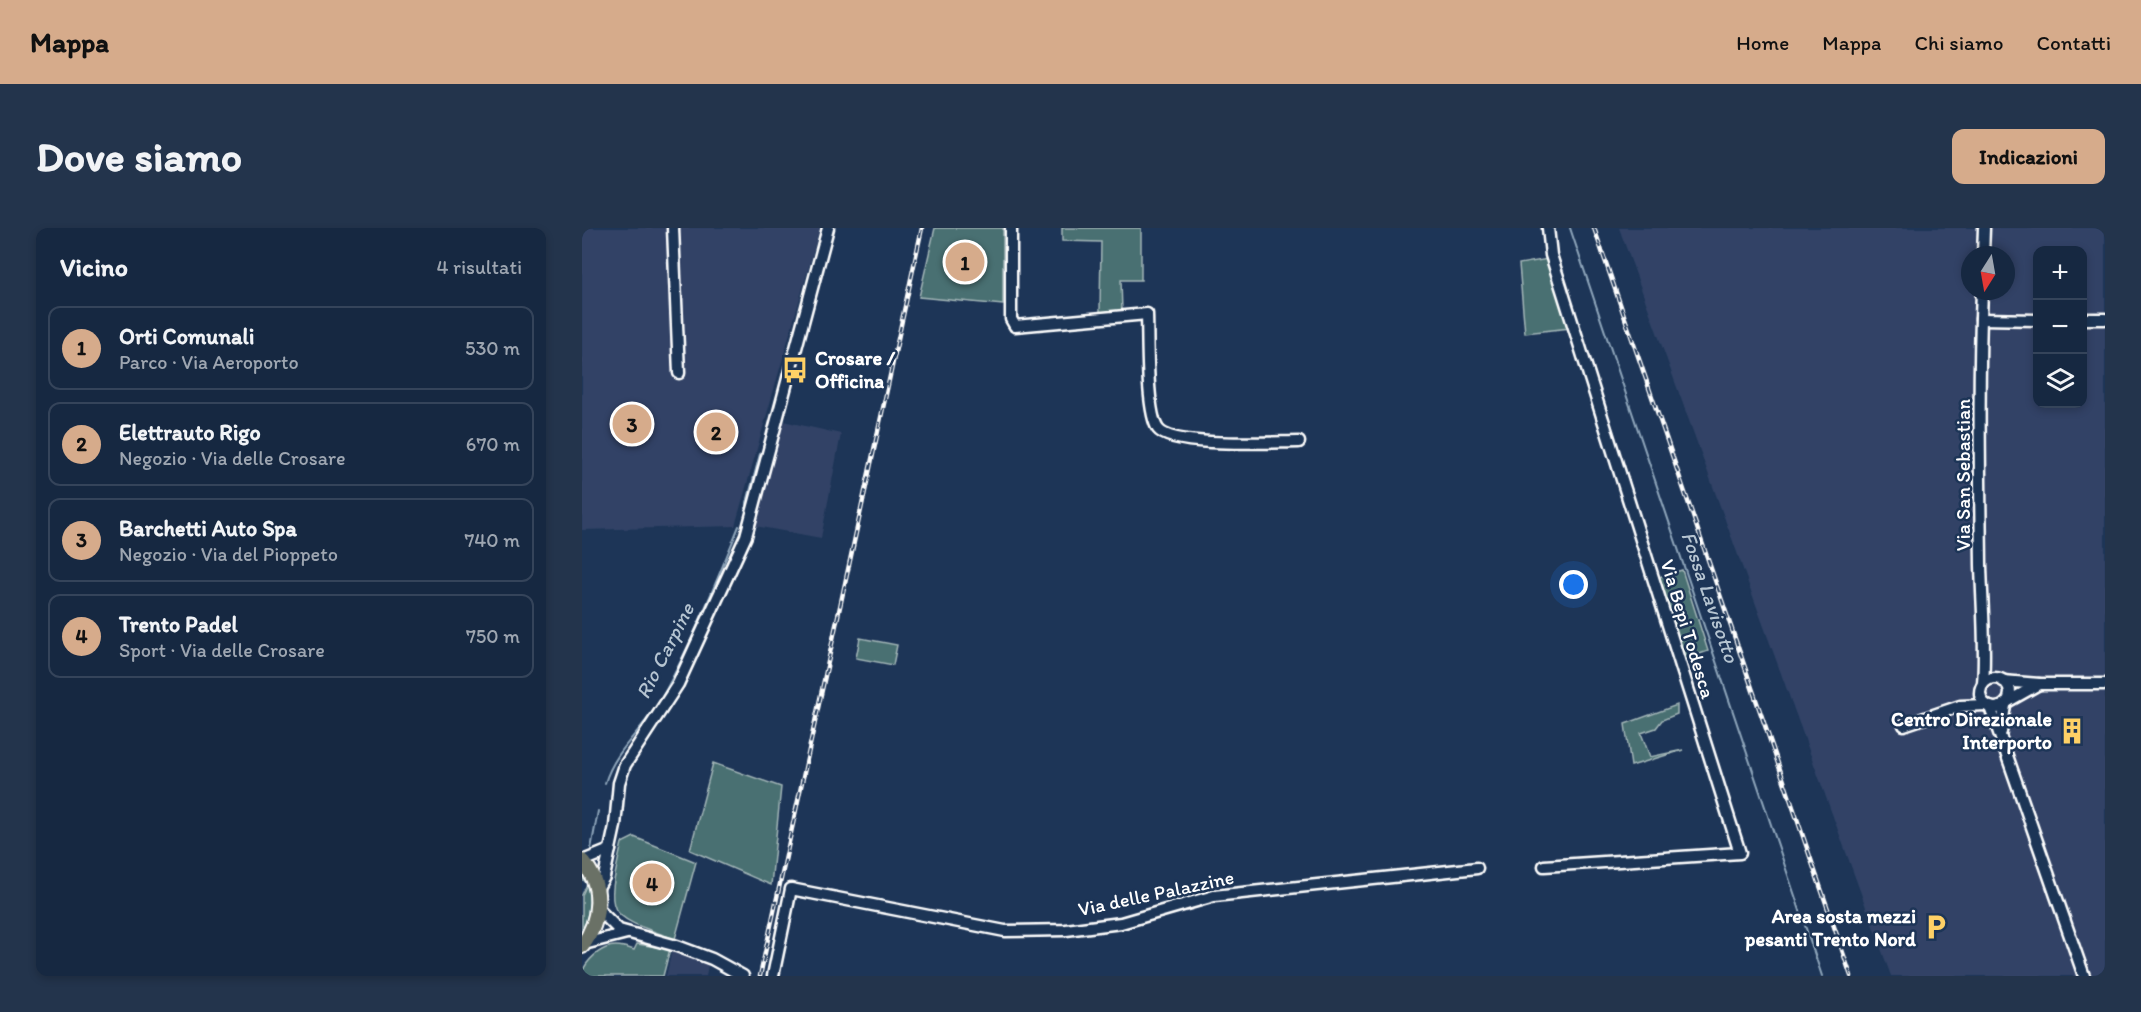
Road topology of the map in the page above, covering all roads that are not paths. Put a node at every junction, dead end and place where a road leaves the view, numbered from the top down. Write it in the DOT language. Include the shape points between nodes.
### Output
graph roads {
  1 [pos="673,228"];
  2 [pos="828,228"];
  3 [pos="1011,228"];
  4 [pos="1548,228"];
  5 [pos="1984,228"];
  6 [pos="1983,246"];
  7 [pos="1982,300"];
  8 [pos="2087,319"];
  9 [pos="2105,319"];
  10 [pos="1981,320"];
  11 [pos="2033,320"];
  12 [pos="679,373"];
  13 [pos="1299,442"];
  14 [pos="1986,658"];
  15 [pos="2001,680"];
  16 [pos="2039,684"];
  17 [pos="2105,684"];
  18 [pos="1982,686"];
  19 [pos="2006,703"];
  20 [pos="1960,706"];
  21 [pos="1988,706"];
  22 [pos="1904,725"];
  23 [pos="2001,732"];
  24 [pos="610,850"];
  25 [pos="583,861"];
  26 [pos="1544,866"];
  27 [pos="1477,868"];
  28 [pos="597,889"];
  29 [pos="597,908"];
  30 [pos="627,933"];
  31 [pos="583,945"];
  32 [pos="743,976"];
  33 [pos="773,976"];
  34 [pos="2084,976"];
  1 -- 12 [label="street"];
  2 -- 24 [label="street" via="746,536 678,684 625,765"];
  3 -- 13 [label="street" via="1011,319 1016,326 1148,314 1152,413 1159,430 1173,439"];
  4 -- 26 [label="street, Via Bepi Todesca" via="1551,255 1740,853"];
  5 -- 6 [label="street"];
  7 -- 10 [label="street, Via San Sebastian"];
  8 -- 9 [label="street"];
  10 -- 11 [label="street"];
  10 -- 14 [label="street, Via San Sebastian" via="1982,603"];
  14 -- 15 [label="street, Via San Sebastian"];
  14 -- 18 [label="street, Via San Sebastian"];
  15 -- 16 [label="street"];
  15 -- 18 [label="street" via="1991,679"];
  15 -- 19 [label="street, Via San Sebastian" via="2009,688"];
  16 -- 17 [label="street"];
  16 -- 19 [label="street"];
  18 -- 20 [label="street"];
  18 -- 21 [label="street, Via San Sebastian" via="1981,697"];
  19 -- 21 [label="street" via="1998,708"];
  19 -- 23 [label="street, Via San Sebastian"];
  20 -- 21 [label="street"];
  20 -- 22 [label="street"];
  21 -- 23 [label="street, Via San Sebastian"];
  23 -- 34 [label="street, Via San Sebastian"];
  24 -- 25 [label="street"];
  24 -- 28 [label="street"];
  25 -- 28 [label="main road"];
  27 -- 33 [label="street, Via delle Palazzine" via="1214,896 1121,923 1066,930 1005,931 791,889"];
  28 -- 29 [label="main road"];
  29 -- 30 [label="street"];
  29 -- 31 [label="main road" via="592,931"];
  30 -- 31 [label="street"];
  30 -- 32 [label="street" via="677,946"];
}
